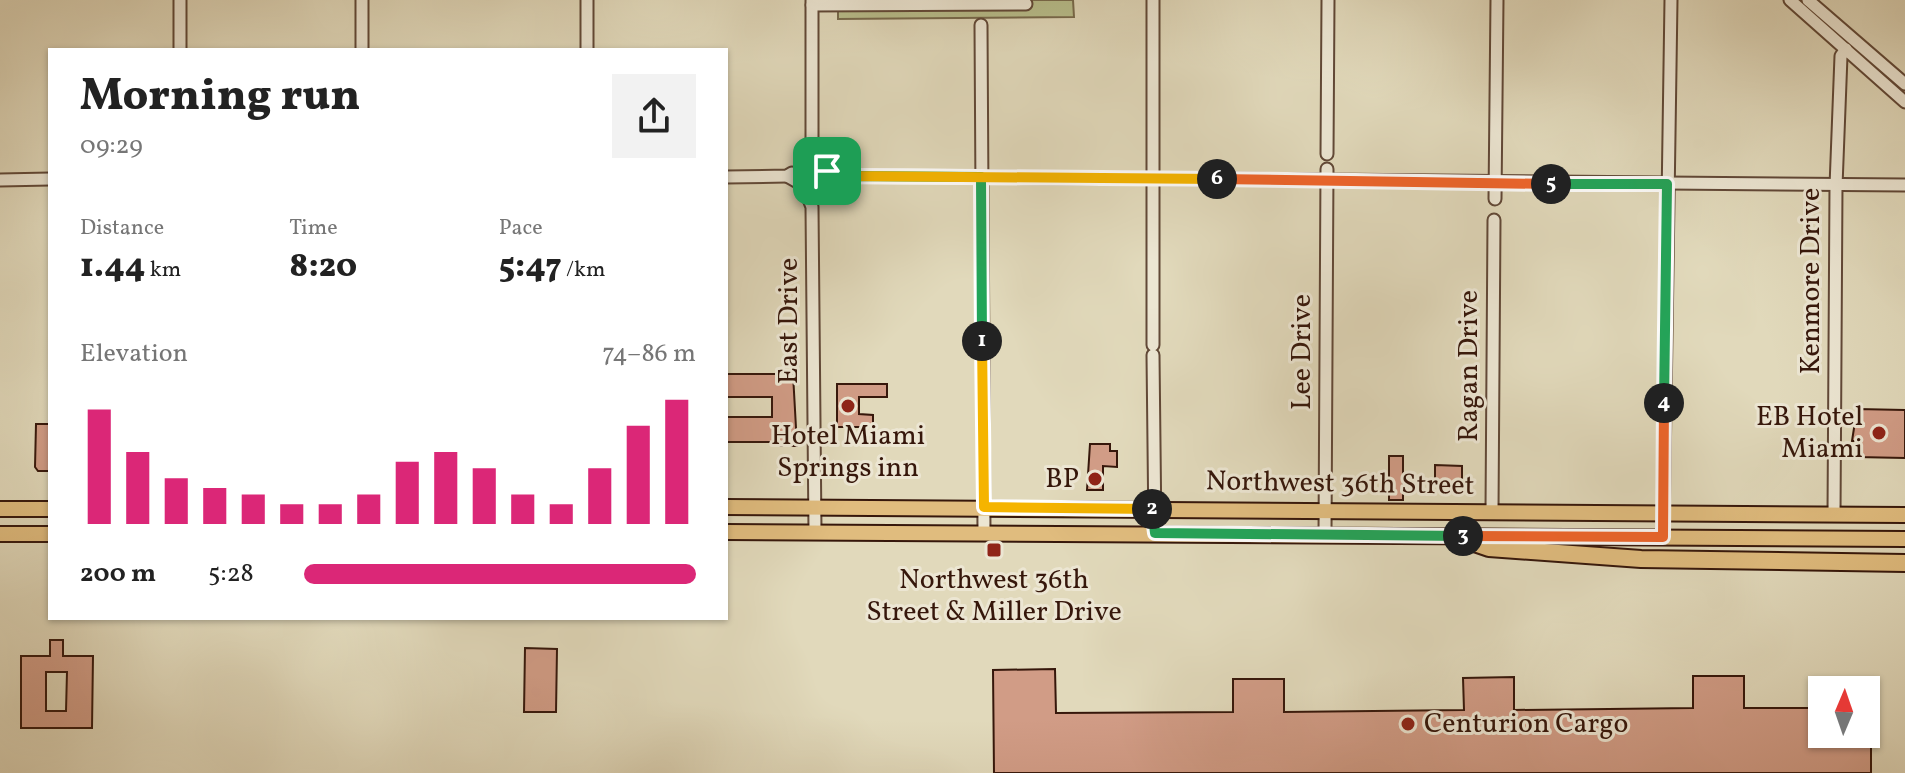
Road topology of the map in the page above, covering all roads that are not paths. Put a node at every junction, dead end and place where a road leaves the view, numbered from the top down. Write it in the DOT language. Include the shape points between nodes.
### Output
graph roads {
  1 [pos="180,0"];
  2 [pos="362,0"];
  3 [pos="587,0"];
  4 [pos="1153,0"];
  5 [pos="1328,0"];
  6 [pos="1497,0"];
  7 [pos="1671,0"];
  8 [pos="1790,0"];
  9 [pos="1808,0"];
  10 [pos="812,2"];
  11 [pos="1026,4"];
  12 [pos="981,25"];
  13 [pos="180,48"];
  14 [pos="362,48"];
  15 [pos="587,48"];
  16 [pos="1846,49"];
  17 [pos="1905,84"];
  18 [pos="1905,102"];
  19 [pos="812,145"];
  20 [pos="1327,154"];
  21 [pos="823,165"];
  22 [pos="804,167"];
  23 [pos="1327,175"];
  24 [pos="787,176"];
  25 [pos="844,176"];
  26 [pos="728,177"];
  27 [pos="981,177"];
  28 [pos="1152,178"];
  29 [pos="48,179"];
  30 [pos="0,180"];
  31 [pos="803,184"];
  32 [pos="1495,184"];
  33 [pos="1667,184"];
  34 [pos="1905,185"];
  35 [pos="823,186"];
  36 [pos="1836,186"];
  37 [pos="1495,199"];
  38 [pos="812,207"];
  39 [pos="1494,220"];
  40 [pos="728,507"];
  41 [pos="815,507"];
  42 [pos="984,507"];
  43 [pos="0,509"];
  44 [pos="48,509"];
  45 [pos="1154,509"];
  46 [pos="1325,510"];
  47 [pos="1492,512"];
  48 [pos="1663,513"];
  49 [pos="1834,515"];
  50 [pos="1905,515"];
  51 [pos="815,531"];
  52 [pos="728,532"];
  53 [pos="984,532"];
  54 [pos="1155,533"];
  55 [pos="0,534"];
  56 [pos="48,534"];
  57 [pos="1325,534"];
  58 [pos="1449,536"];
  59 [pos="1663,537"];
  60 [pos="1808,539"];
  61 [pos="1905,539"];
  62 [pos="1905,563"];
  1 -- 13 [label="street"];
  2 -- 14 [label="street"];
  3 -- 15 [label="street"];
  4 -- 28 [label="street"];
  5 -- 20 [label="street"];
  6 -- 32 [label="street"];
  7 -- 33 [label="street"];
  8 -- 16 [label="street"];
  9 -- 17 [label="street"];
  10 -- 11 [label="street"];
  10 -- 19 [label="street"];
  12 -- 27 [label="street"];
  16 -- 18 [label="street"];
  16 -- 36 [label="street, Kenmore Drive" via="1841,56"];
  19 -- 21 [label="street"];
  19 -- 22 [label="street"];
  21 -- 22 [label="street"];
  21 -- 25 [label="street"];
  21 -- 35 [label="street" via="828,175"];
  22 -- 24 [label="street"];
  22 -- 31 [label="street"];
  23 -- 28 [label="street"];
  23 -- 32 [label="street"];
  23 -- 46 [label="street, Lee Drive"];
  24 -- 26 [label="street"];
  24 -- 31 [label="street"];
  25 -- 27 [label="street"];
  25 -- 35 [label="street"];
  27 -- 28 [label="street"];
  27 -- 42 [label="street"];
  28 -- 45 [label="street"];
  29 -- 30 [label="street"];
  31 -- 35 [label="street" via="812,189"];
  31 -- 38 [label="street, East Drive"];
  32 -- 33 [label="street"];
  32 -- 37 [label="street"];
  33 -- 36 [label="street"];
  33 -- 48 [label="street"];
  34 -- 36 [label="street"];
  35 -- 38 [label="street, East Drive"];
  36 -- 49 [label="street, Kenmore Drive"];
  38 -- 41 [label="street, East Drive"];
  39 -- 47 [label="street, Ragan Drive"];
  40 -- 41 [label="main road, Northwest 36th Street"];
  41 -- 42 [label="main road, Northwest 36th Street"];
  41 -- 51 [label="street, East Drive"];
  42 -- 45 [label="main road, Northwest 36th Street"];
  42 -- 53 [label="street"];
  43 -- 44 [label="main road"];
  45 -- 46 [label="main road, Northwest 36th Street"];
  45 -- 54 [label="street"];
  46 -- 47 [label="main road, Northwest 36th Street"];
  46 -- 57 [label="street, Lee Drive"];
  47 -- 48 [label="main road, Northwest 36th Street"];
  47 -- 58 [label="main road" via="1484,524"];
  48 -- 49 [label="main road, Northwest 36th Street"];
  48 -- 59 [label="street"];
  49 -- 50 [label="main road, Northwest 36th Street"];
  49 -- 60 [label="main road" via="1823,533"];
  51 -- 52 [label="main road, Northwest 36th Street"];
  51 -- 53 [label="main road, Northwest 36th Street"];
  53 -- 54 [label="main road, Northwest 36th Street"];
  54 -- 57 [label="main road, Northwest 36th Street"];
  55 -- 56 [label="main road"];
  57 -- 58 [label="main road, Northwest 36th Street"];
  58 -- 59 [label="main road, Northwest 36th Street"];
  58 -- 62 [label="highway" via="1489,548 1641,559"];
  59 -- 60 [label="main road, Northwest 36th Street"];
  60 -- 61 [label="main road, Northwest 36th Street"];
}
